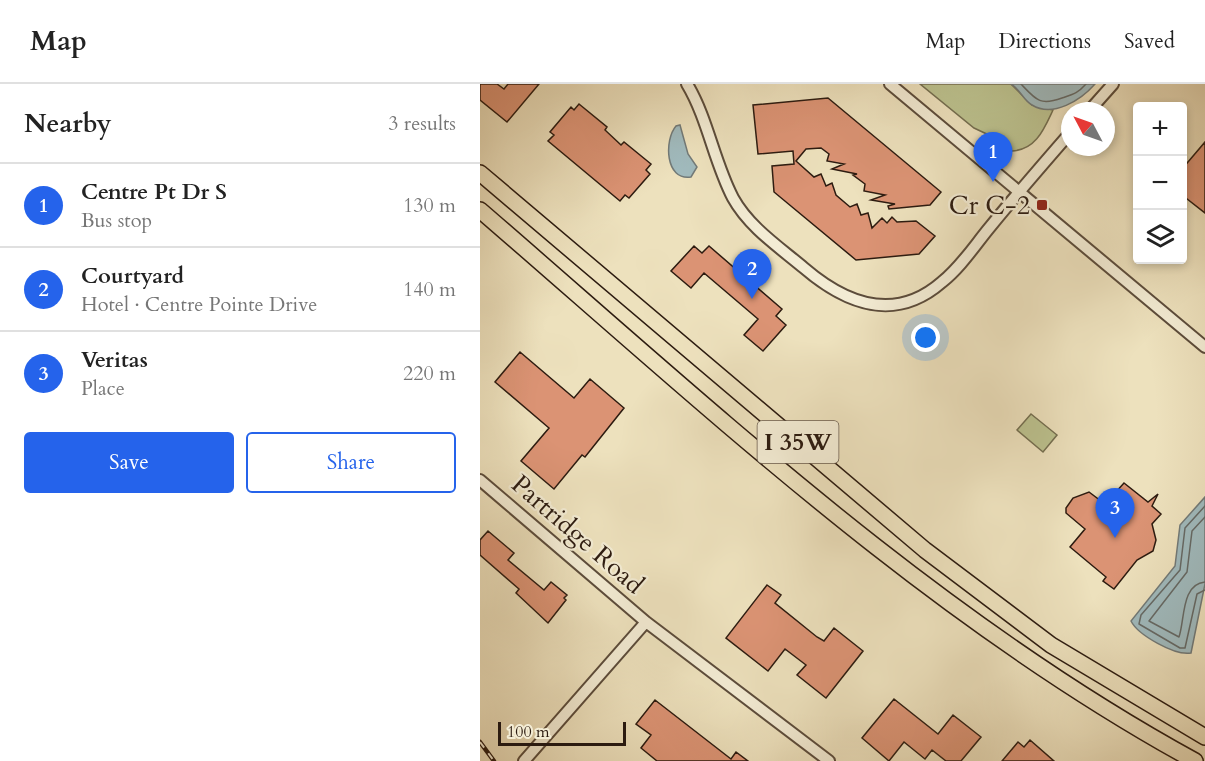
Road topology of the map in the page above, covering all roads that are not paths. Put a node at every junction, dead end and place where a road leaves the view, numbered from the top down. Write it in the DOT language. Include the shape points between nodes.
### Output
graph roads {
  1 [pos="687,84"];
  2 [pos="890,84"];
  3 [pos="1113,84"];
  4 [pos="1097,102"];
  5 [pos="1061,143"];
  6 [pos="480,173"];
  7 [pos="1019,192"];
  8 [pos="480,210"];
  9 [pos="1205,347"];
  10 [pos="480,480"];
  11 [pos="646,622"];
  12 [pos="1129,694"];
  13 [pos="1132,726"];
  14 [pos="1205,727"];
  15 [pos="1205,737"];
  16 [pos="524,761"];
  17 [pos="829,761"];
  18 [pos="1172,761"];
  19 [pos="1195,761"];
  1 -- 7 [label="street" via="741,211 822,283 853,300 895,304 934,289"];
  2 -- 7 [label="street"];
  3 -- 4 [label="street"];
  5 -- 7 [label="street"];
  6 -- 12 [label="highway, I 35W" via="917,544 1051,645"];
  7 -- 9 [label="street"];
  8 -- 13 [label="highway, I 35W" via="836,514 986,627"];
  10 -- 11 [label="street, Partridge Road"];
  11 -- 16 [label="street"];
  11 -- 17 [label="street, Partridge Road"];
  12 -- 14 [label="highway"];
  12 -- 15 [label="highway, I 35W"];
  13 -- 18 [label="highway"];
  13 -- 19 [label="highway, I 35W"];
}
